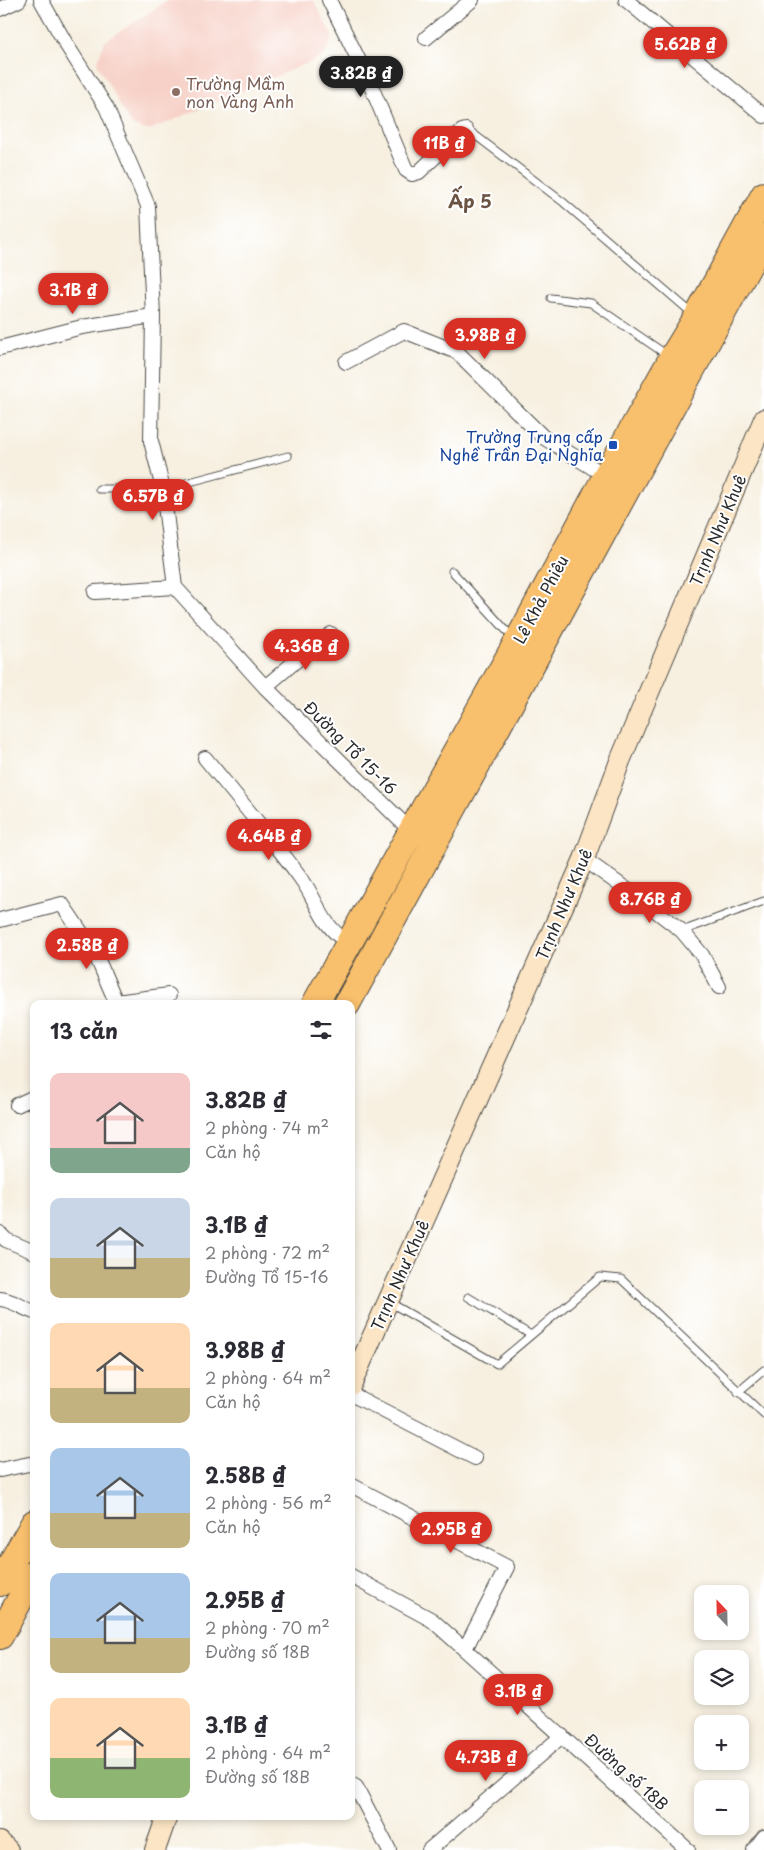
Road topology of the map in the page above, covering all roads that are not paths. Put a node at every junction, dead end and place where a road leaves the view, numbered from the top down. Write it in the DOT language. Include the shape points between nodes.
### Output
graph roads {
  1 [pos="19,0"];
  2 [pos="41,0"];
  3 [pos="329,0"];
  4 [pos="472,0"];
  5 [pos="626,0"];
  6 [pos="0,9"];
  7 [pos="426,38"];
  8 [pos="764,116"];
  9 [pos="466,130"];
  10 [pos="764,195"];
  11 [pos="764,237"];
  12 [pos="757,267"];
  13 [pos="551,298"];
  14 [pos="153,316"];
  15 [pos="697,317"];
  16 [pos="0,348"];
  17 [pos="672,358"];
  18 [pos="346,362"];
  19 [pos="764,419"];
  20 [pos="288,456"];
  21 [pos="606,476"];
  22 [pos="99,489"];
  23 [pos="163,489"];
  24 [pos="452,571"];
  25 [pos="175,587"];
  26 [pos="95,592"];
  27 [pos="331,634"];
  28 [pos="517,642"];
  29 [pos="265,687"];
  30 [pos="205,758"];
  31 [pos="412,832"];
  32 [pos="584,859"];
  33 [pos="764,901"];
  34 [pos="0,920"];
  35 [pos="682,931"];
  36 [pos="349,944"];
  37 [pos="719,988"];
  38 [pos="115,1000"];
  39 [pos="317,1000"];
  40 [pos="349,1000"];
  41 [pos="30,1098"];
  42 [pos="17,1105"];
  43 [pos="0,1234"];
  44 [pos="30,1250"];
  45 [pos="468,1297"];
  46 [pos="0,1299"];
  47 [pos="388,1301"];
  48 [pos="30,1311"];
  49 [pos="531,1335"];
  50 [pos="764,1370"];
  51 [pos="355,1376"];
  52 [pos="738,1392"];
  53 [pos="355,1396"];
  54 [pos="764,1416"];
  55 [pos="475,1458"];
  56 [pos="30,1464"];
  57 [pos="0,1470"];
  58 [pos="355,1488"];
  59 [pos="30,1530"];
  60 [pos="355,1578"];
  61 [pos="30,1581"];
  62 [pos="0,1583"];
  63 [pos="0,1636"];
  64 [pos="465,1650"];
  65 [pos="562,1736"];
  66 [pos="355,1786"];
  67 [pos="166,1820"];
  68 [pos="764,1837"];
  69 [pos="0,1842"];
  70 [pos="8,1850"];
  71 [pos="155,1850"];
  72 [pos="389,1850"];
  73 [pos="429,1850"];
  74 [pos="688,1850"];
  75 [pos="754,1850"];
  1 -- 6 [label="street"];
  2 -- 14 [label="street" via="106,107 148,206"];
  3 -- 9 [label="street" via="369,81 406,170 412,174 419,172"];
  4 -- 7 [label="street"];
  5 -- 8 [label="street"];
  9 -- 15 [label="lane" via="563,202"];
  10 -- 15 [label="highway, Lê Khả Phiêu"];
  11 -- 12 [label="highway, Lê Khả Phiêu"];
  12 -- 40 [label="highway, Lê Khả Phiêu"];
  13 -- 17 [label="lane" via="591,303"];
  14 -- 16 [label="street" via="82,327"];
  14 -- 23 [label="street" via="152,441"];
  15 -- 17 [label="highway, Lê Khả Phiêu"];
  17 -- 21 [label="highway, Lê Khả Phiêu"];
  18 -- 21 [label="street" via="404,331 457,352 543,437"];
  19 -- 32 [label="street, Trịnh Như Khuê" via="620,761"];
  20 -- 23 [label="lane"];
  21 -- 28 [label="highway, Lê Khả Phiêu"];
  22 -- 23 [label="lane"];
  23 -- 25 [label="street"];
  24 -- 28 [label="lane"];
  25 -- 26 [label="street"];
  25 -- 29 [label="street, Đường Tổ 15-16"];
  27 -- 29 [label="street"];
  28 -- 31 [label="highway, Lê Khả Phiêu"];
  29 -- 31 [label="street, Đường Tổ 15-16"];
  30 -- 36 [label="street" via="301,879 334,934"];
  31 -- 36 [label="highway, Lê Khả Phiêu"];
  32 -- 35 [label="street"];
  32 -- 47 [label="street, Trịnh Như Khuê"];
  33 -- 35 [label="lane"];
  34 -- 38 [label="street" via="62,904 95,952"];
  35 -- 37 [label="street" via="702,955"];
  36 -- 39 [label="highway, Lê Khả Phiêu"];
  41 -- 42 [label="street"];
  43 -- 44 [label="street"];
  45 -- 49 [label="lane"];
  46 -- 48 [label="street"];
  47 -- 49 [label="lane" via="497,1364"];
  47 -- 51 [label="street, Trịnh Như Khuê"];
  49 -- 52 [label="lane" via="600,1277 621,1279"];
  50 -- 52 [label="lane"];
  52 -- 54 [label="lane"];
  53 -- 55 [label="street"];
  56 -- 57 [label="street"];
  58 -- 64 [label="street" via="507,1567"];
  59 -- 62 [label="highway"];
  60 -- 64 [label="street, Đường số 18B" via="432,1620"];
  61 -- 63 [label="highway"];
  64 -- 65 [label="street, Đường số 18B"];
  65 -- 73 [label="street"];
  65 -- 74 [label="street, Đường số 18B"];
  66 -- 72 [label="street"];
  67 -- 71 [label="street"];
  68 -- 75 [label="street"];
  69 -- 70 [label="street"];
}
